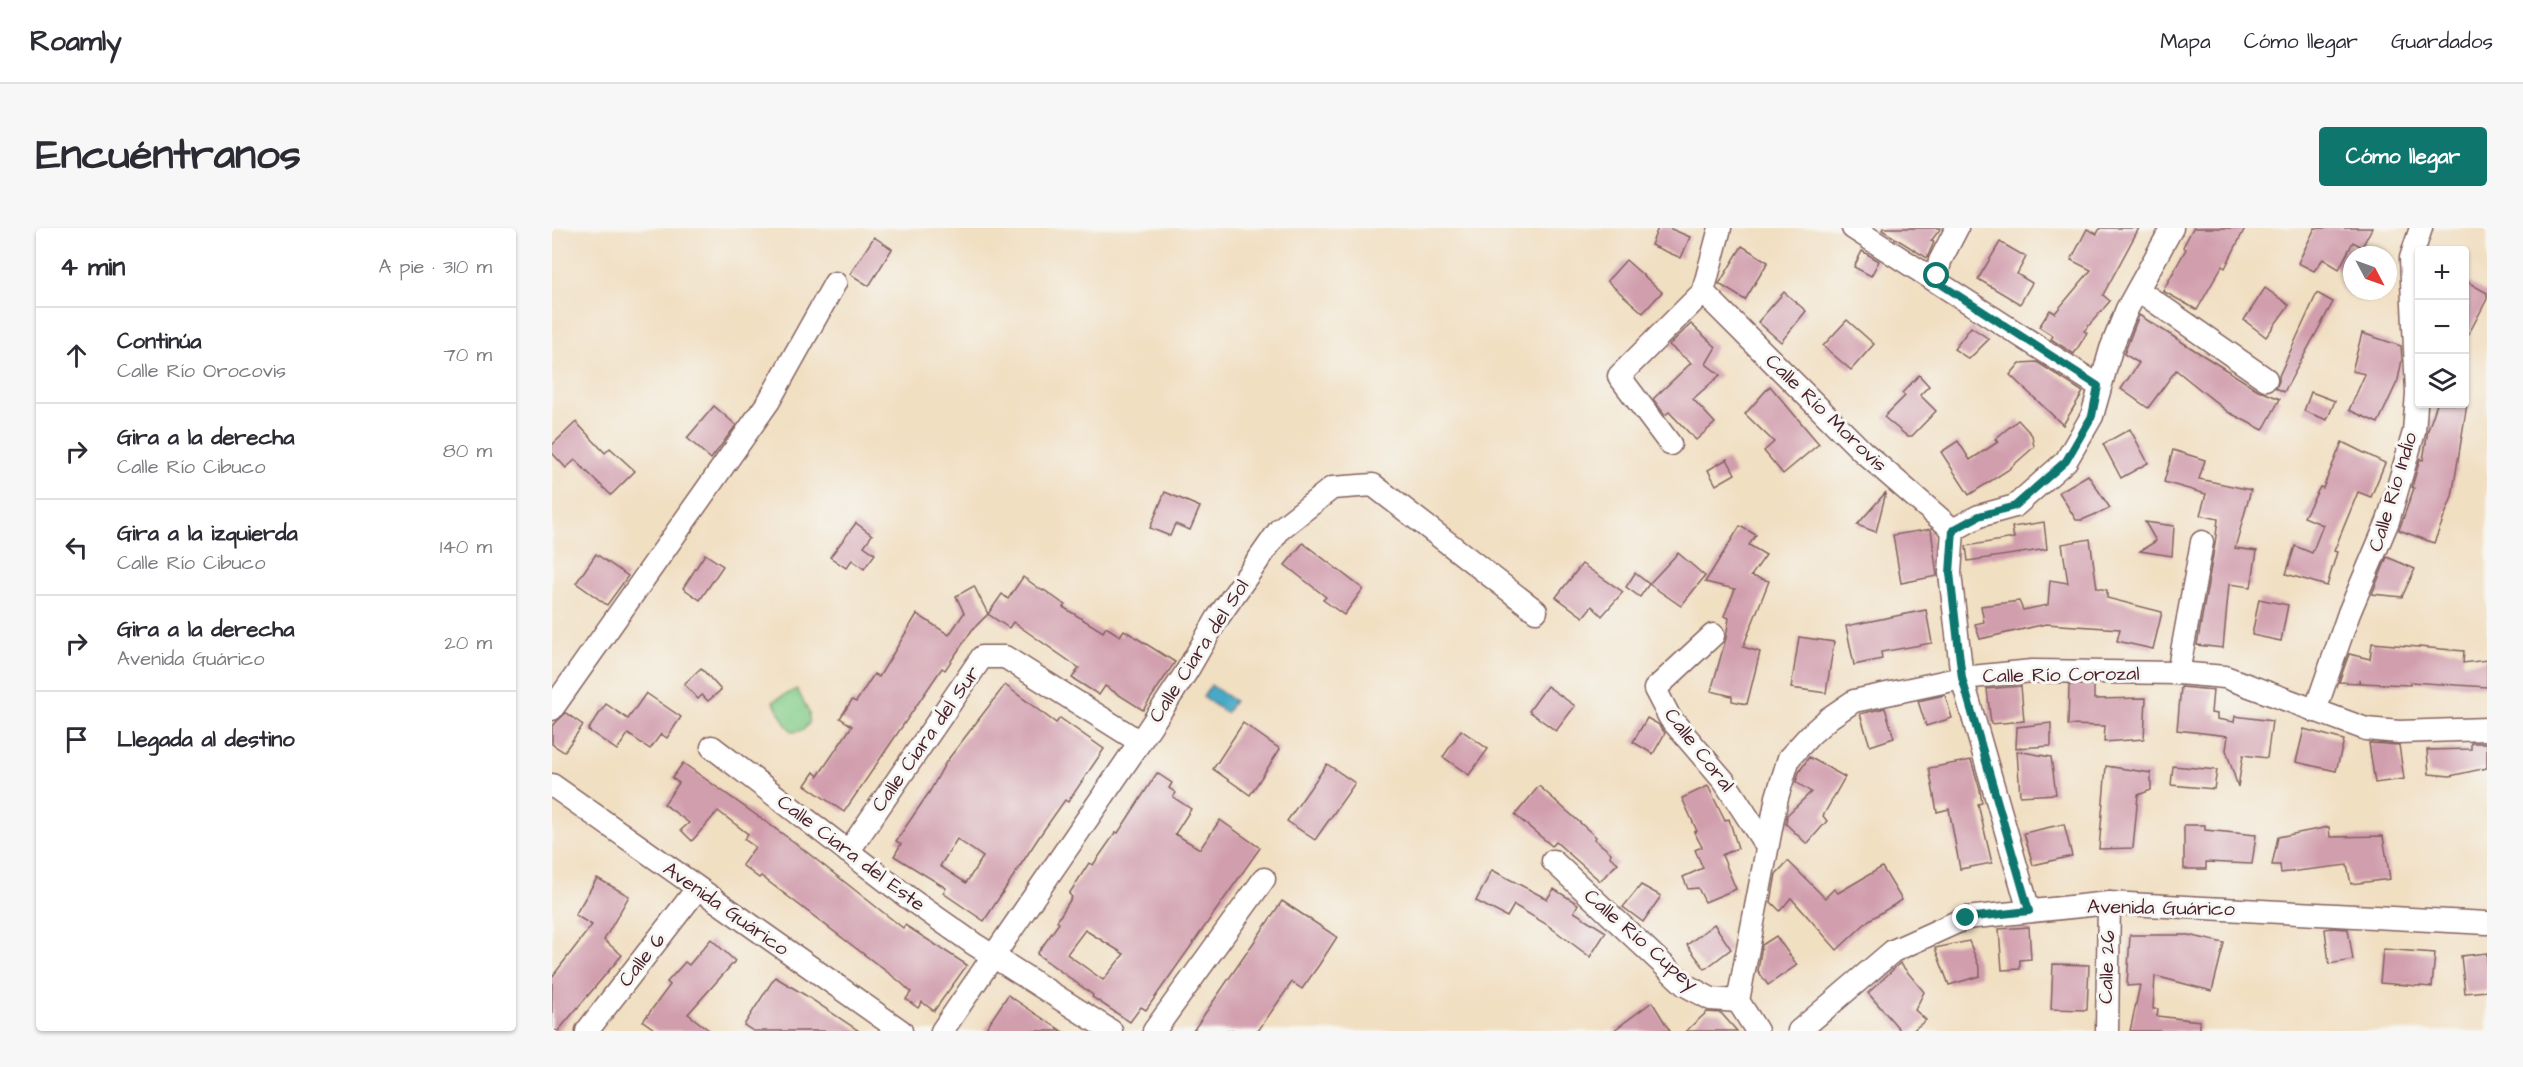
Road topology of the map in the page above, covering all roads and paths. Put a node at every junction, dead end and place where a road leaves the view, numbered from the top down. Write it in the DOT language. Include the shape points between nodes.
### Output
graph roads {
  1 [pos="1720,228"];
  2 [pos="1853,228"];
  3 [pos="1957,228"];
  4 [pos="2172,228"];
  5 [pos="2421,228"];
  6 [pos="1936,281"];
  7 [pos="835,283"];
  8 [pos="2138,290"];
  9 [pos="1703,292"];
  10 [pos="2266,379"];
  11 [pos="2098,386"];
  12 [pos="1670,444"];
  13 [pos="1953,530"];
  14 [pos="2202,542"];
  15 [pos="1536,611"];
  16 [pos="1713,635"];
  17 [pos="2178,674"];
  18 [pos="1962,678"];
  19 [pos="552,709"];
  20 [pos="2315,711"];
  21 [pos="2487,729"];
  22 [pos="1140,742"];
  23 [pos="712,747"];
  24 [pos="552,785"];
  25 [pos="1767,847"];
  26 [pos="848,852"];
  27 [pos="1553,861"];
  28 [pos="1264,879"];
  29 [pos="697,889"];
  30 [pos="2109,903"];
  31 [pos="2029,911"];
  32 [pos="2487,923"];
  33 [pos="993,954"];
  34 [pos="1738,1001"];
  35 [pos="587,1031"];
  36 [pos="901,1031"];
  37 [pos="942,1031"];
  38 [pos="1112,1031"];
  39 [pos="1154,1031"];
  40 [pos="1757,1031"];
  41 [pos="1799,1031"];
  42 [pos="2107,1031"];
  1 -- 9 [label="street"];
  2 -- 6 [label="street"];
  3 -- 6 [label="street" via="1940,261"];
  4 -- 8 [label="street"];
  5 -- 20 [label="street, Calle Río Indio" via="2411,258 2417,393 2414,432 2388,521 2349,613"];
  6 -- 11 [label="street"];
  7 -- 19 [label="street" via="769,401"];
  8 -- 10 [label="street"];
  8 -- 11 [label="street"];
  9 -- 12 [label="street" via="1620,376"];
  9 -- 13 [label="street, Calle Río Morovis" via="1862,451"];
  11 -- 13 [label="street" via="2092,416 2066,461 2015,506 1979,516"];
  13 -- 18 [label="street" via="1950,573"];
  14 -- 17 [label="street"];
  15 -- 22 [label="street, Calle Ciara del Sol" via="1373,485 1332,488 1280,530 1217,619"];
  16 -- 25 [label="street, Calle Coral" via="1655,689 1670,718 1724,781"];
  17 -- 18 [label="street, Calle Río Corozal" via="2032,671"];
  17 -- 20 [label="street, Calle Río Corozal" via="2225,677"];
  18 -- 25 [label="street, Calle Río Corozal" via="1854,701 1829,718 1789,759"];
  18 -- 31 [label="street"];
  20 -- 21 [label="street, Calle Río Corozal" via="2366,729"];
  22 -- 26 [label="street, Calle Ciara del Sur" via="1005,657 982,657"];
  22 -- 33 [label="street, Calle Ciara del Sol"];
  23 -- 26 [label="street, Calle Ciara del Este"];
  24 -- 29 [label="street, Avenida Guárico"];
  25 -- 34 [label="street, Calle Río Corozal"];
  26 -- 33 [label="street, Calle Ciara del Este"];
  27 -- 34 [label="street, Calle Río Cupey" via="1685,985 1711,999"];
  28 -- 39 [label="street"];
  29 -- 35 [label="street, Calle 6"];
  29 -- 36 [label="street, Avenida Guárico"];
  30 -- 31 [label="street, Avenida Guárico"];
  30 -- 32 [label="street, Avenida Guárico"];
  30 -- 42 [label="street, Calle 26"];
  31 -- 41 [label="street, Avenida Guárico" via="1966,918 1893,951"];
  33 -- 37 [label="street, Calle Ciara del Sol"];
  33 -- 38 [label="street, Calle Ciara del Este"];
  34 -- 40 [label="street"];
}
